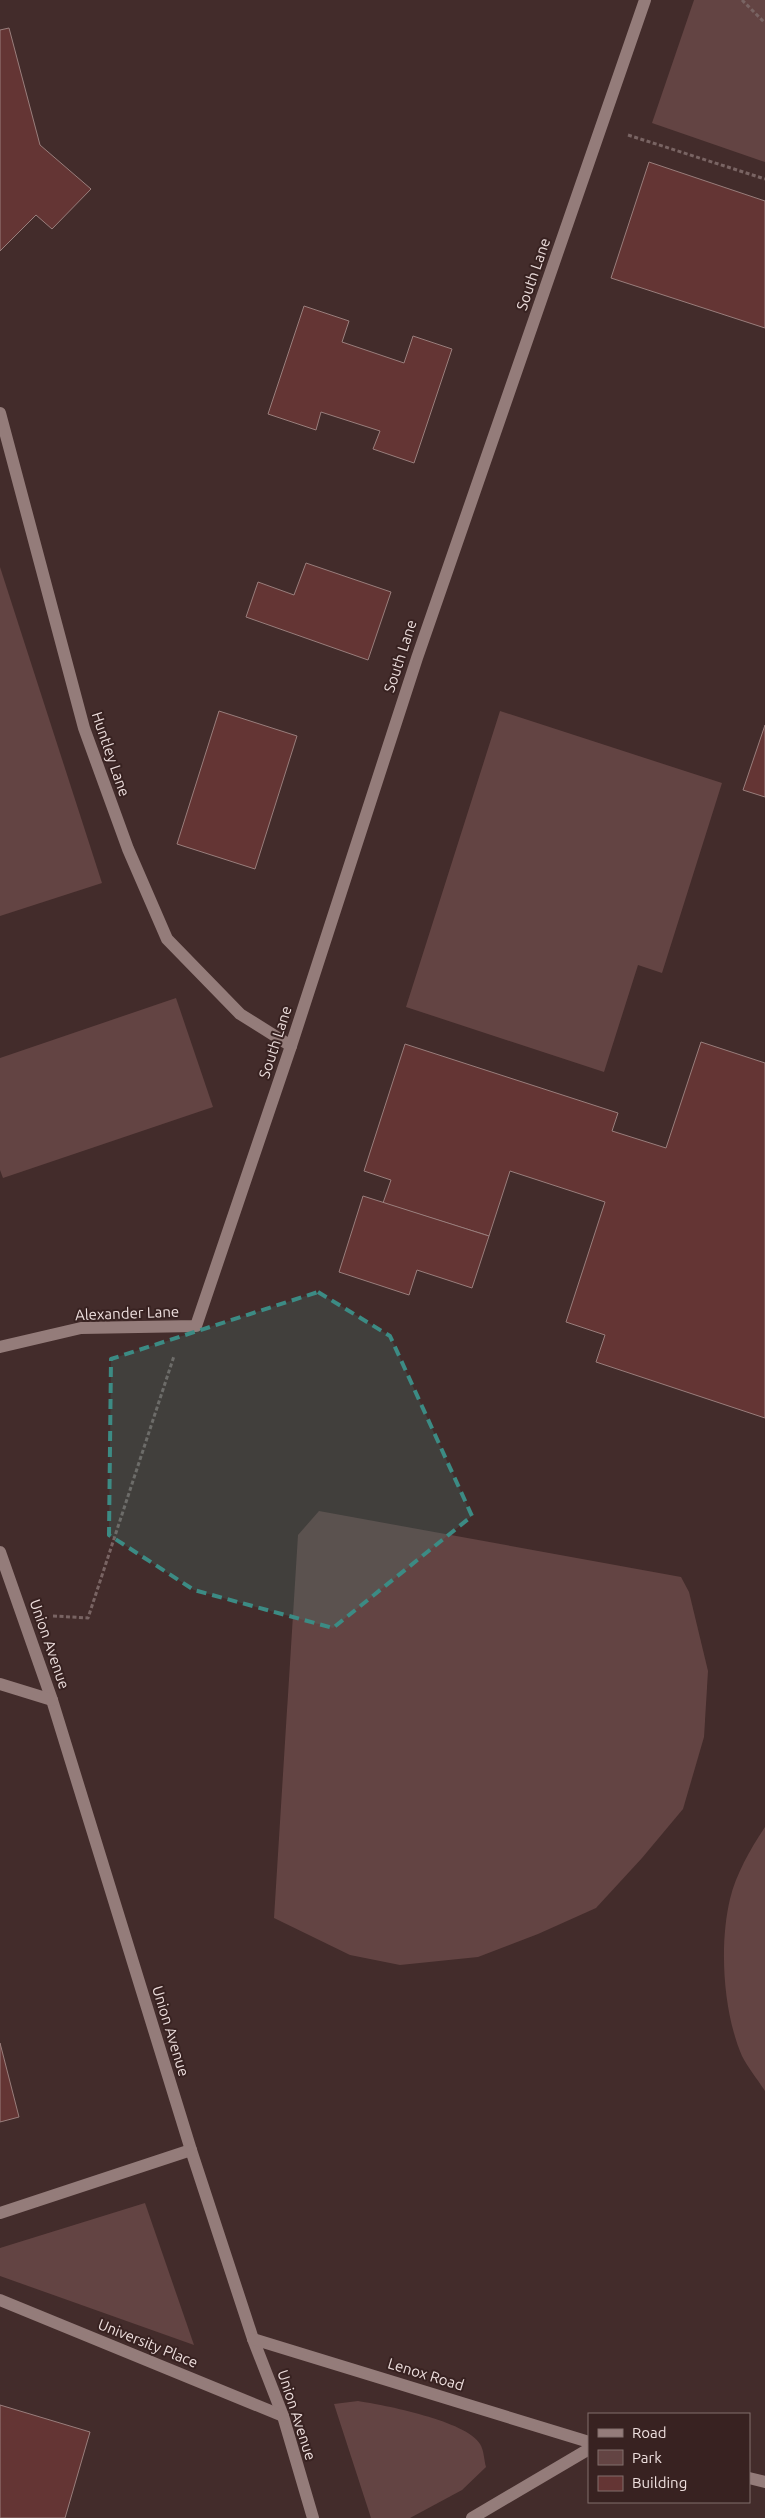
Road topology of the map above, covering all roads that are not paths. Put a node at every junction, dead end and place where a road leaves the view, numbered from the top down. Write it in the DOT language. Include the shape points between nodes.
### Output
graph roads {
  1 [pos="645,0"];
  2 [pos="0,413"];
  3 [pos="291,1046"];
  4 [pos="190,1326"];
  5 [pos="0,1347"];
  6 [pos="0,1552"];
  7 [pos="0,1684"];
  8 [pos="52,1700"];
  9 [pos="191,2150"];
  10 [pos="0,2213"];
  11 [pos="0,2300"];
  12 [pos="254,2338"];
  13 [pos="283,2416"];
  14 [pos="588,2442"];
  15 [pos="588,2450"];
  16 [pos="750,2478"];
  17 [pos="765,2482"];
  18 [pos="313,2518"];
  19 [pos="472,2518"];
  1 -- 3 [label="street, South Lane" via="416,658"];
  2 -- 3 [label="street, Huntley Lane" via="84,728 128,849 167,939 240,1014"];
  3 -- 4 [label="street, South Lane"];
  4 -- 5 [label="street, Alexander Lane" via="81,1328"];
  6 -- 8 [label="street, Union Avenue"];
  7 -- 8 [label="street"];
  8 -- 9 [label="street, Union Avenue"];
  9 -- 10 [label="street"];
  9 -- 12 [label="street, Union Avenue"];
  11 -- 13 [label="street, University Place"];
  12 -- 13 [label="street, Union Avenue"];
  12 -- 14 [label="street, Lenox Road"];
  13 -- 18 [label="street, Union Avenue"];
  15 -- 19 [label="street"];
  16 -- 17 [label="street"];
}
